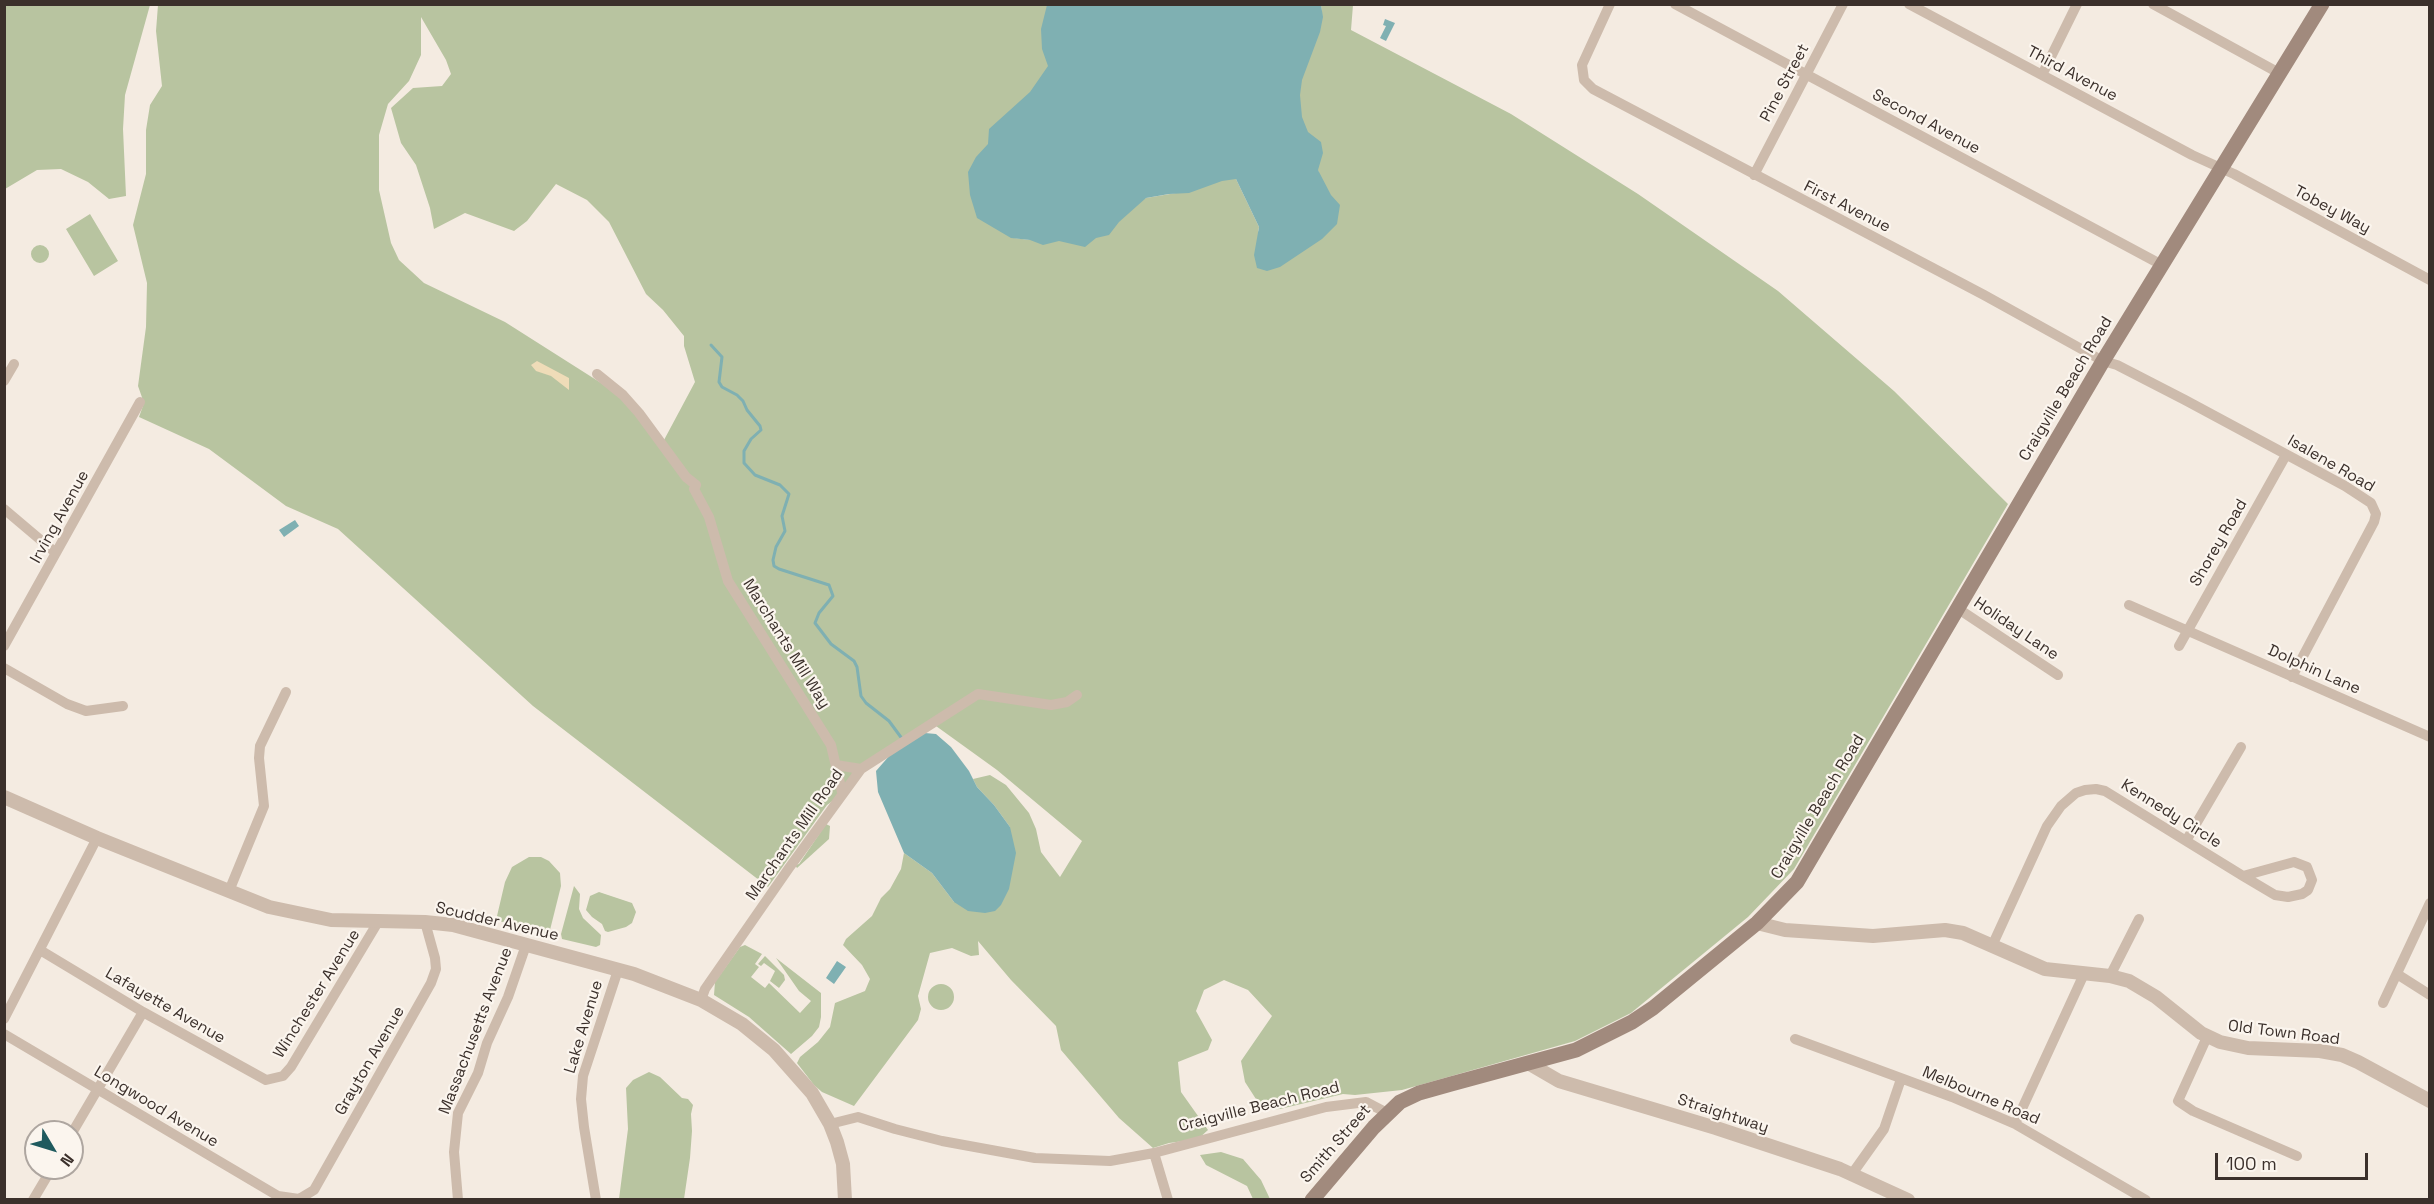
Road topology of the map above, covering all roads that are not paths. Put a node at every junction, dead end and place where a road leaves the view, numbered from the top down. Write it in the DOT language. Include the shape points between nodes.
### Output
graph roads {
  1 [pos="1610,4"];
  2 [pos="1675,4"];
  3 [pos="1843,4"];
  4 [pos="1909,4"];
  5 [pos="2077,4"];
  6 [pos="2153,4"];
  7 [pos="2322,4"];
  8 [pos="2279,73"];
  9 [pos="2042,75"];
  10 [pos="1806,76"];
  11 [pos="2220,169"];
  12 [pos="1754,175"];
  13 [pos="2162,265"];
  14 [pos="2430,279"];
  15 [pos="2103,361"];
  16 [pos="14,364"];
  17 [pos="597,374"];
  18 [pos="4,381"];
  19 [pos="140,402"];
  20 [pos="2286,455"];
  21 [pos="4,509"];
  22 [pos="57,554"];
  23 [pos="2129,605"];
  24 [pos="1957,608"];
  25 [pos="2187,630"];
  26 [pos="4,646"];
  27 [pos="2179,646"];
  28 [pos="4,668"];
  29 [pos="2058,675"];
  30 [pos="2292,677"];
  31 [pos="286,692"];
  32 [pos="1077,695"];
  33 [pos="123,706"];
  34 [pos="2429,736"];
  35 [pos="2241,747"];
  36 [pos="836,765"];
  37 [pos="861,769"];
  38 [pos="842,792"];
  39 [pos="4,797"];
  40 [pos="96,838"];
  41 [pos="2186,841"];
  42 [pos="2242,876"];
  43 [pos="230,891"];
  44 [pos="2430,903"];
  45 [pos="2139,919"];
  46 [pos="378,922"];
  47 [pos="425,922"];
  48 [pos="1757,923"];
  49 [pos="526,945"];
  50 [pos="1992,946"];
  51 [pos="40,950"];
  52 [pos="618,970"];
  53 [pos="2084,974"];
  54 [pos="2397,974"];
  55 [pos="2110,976"];
  56 [pos="2430,994"];
  57 [pos="701,1000"];
  58 [pos="2383,1003"];
  59 [pos="143,1012"];
  60 [pos="4,1019"];
  61 [pos="4,1034"];
  62 [pos="2207,1037"];
  63 [pos="1795,1039"];
  64 [pos="1528,1063"];
  65 [pos="1901,1078"];
  66 [pos="277,1079"];
  67 [pos="98,1089"];
  68 [pos="2430,1101"];
  69 [pos="1387,1113"];
  70 [pos="80,1120"];
  71 [pos="830,1124"];
  72 [pos="2015,1124"];
  73 [pos="1154,1153"];
  74 [pos="2297,1156"];
  75 [pos="1852,1174"];
  76 [pos="45,1180"];
  77 [pos="1879,1194"];
  78 [pos="294,1199"];
  79 [pos="33,1200"];
  80 [pos="458,1200"];
  81 [pos="596,1200"];
  82 [pos="845,1200"];
  83 [pos="1168,1200"];
  84 [pos="1312,1200"];
  85 [pos="1908,1200"];
  86 [pos="2146,1200"];
  1 -- 12 [label="street, First Avenue" via="1583,59 1582,75 1587,84"];
  2 -- 10 [label="street, Second Avenue"];
  3 -- 10 [label="street, Pine Street"];
  4 -- 9 [label="street, Third Avenue"];
  5 -- 9 [label="street"];
  6 -- 8 [label="street"];
  7 -- 8 [label="main road, Craigville Beach Road"];
  8 -- 11 [label="main road, Craigville Beach Road"];
  9 -- 11 [label="street, Third Avenue"];
  10 -- 12 [label="street, Pine Street"];
  10 -- 13 [label="street, Second Avenue"];
  11 -- 13 [label="main road, Craigville Beach Road"];
  11 -- 14 [label="street, Tobey Way"];
  12 -- 15 [label="street, First Avenue"];
  13 -- 15 [label="main road, Craigville Beach Road"];
  15 -- 20 [label="street, Isalene Road" via="2117,364"];
  15 -- 24 [label="main road, Craigville Beach Road"];
  16 -- 18 [label="street"];
  17 -- 36 [label="street, Marchants Mill Way" via="639,412 696,485 694,489 709,517 728,581 831,745"];
  19 -- 22 [label="street, Irving Avenue"];
  20 -- 25 [label="street, Shorey Road"];
  20 -- 30 [label="street, Isalene Road" via="2364,496 2376,514 2354,564"];
  21 -- 22 [label="street"];
  22 -- 26 [label="street, Irving Avenue"];
  23 -- 25 [label="street, Dolphin Lane"];
  24 -- 29 [label="street, Holiday Lane"];
  24 -- 48 [label="main road, Craigville Beach Road" via="1797,882"];
  25 -- 27 [label="street, Shorey Road"];
  25 -- 30 [label="street, Dolphin Lane"];
  28 -- 33 [label="street" via="86,711"];
  30 -- 34 [label="street, Dolphin Lane"];
  31 -- 43 [label="street" via="260,746 264,806"];
  32 -- 37 [label="street, Marchants Mill Road" via="1051,705 978,694"];
  35 -- 41 [label="street"];
  36 -- 37 [label="street"];
  36 -- 38 [label="street, Marchants Mill Way"];
  37 -- 38 [label="street, Marchants Mill Road"];
  38 -- 57 [label="street, Marchants Mill Road"];
  39 -- 40 [label="street, Scudder Avenue"];
  40 -- 43 [label="street, Scudder Avenue"];
  40 -- 51 [label="street"];
  41 -- 42 [label="street, Kennedy Circle"];
  41 -- 50 [label="street, Kennedy Circle" via="2105,791 2076,793 2048,825"];
  42 -- 42 [label="street, Kennedy Circle" via="2272,894 2284,896 2305,893 2312,880 2307,867 2294,862"];
  43 -- 46 [label="street, Scudder Avenue" via="294,914"];
  44 -- 54 [label="street"];
  45 -- 55 [label="street"];
  46 -- 47 [label="street, Scudder Avenue"];
  46 -- 66 [label="street, Winchester Avenue" via="291,1067"];
  47 -- 49 [label="street, Scudder Avenue" via="453,925"];
  47 -- 78 [label="street, Grayton Avenue" via="436,969 430,983 314,1190"];
  48 -- 50 [label="street, Old Town Road" via="1785,930 1873,936 1945,930"];
  48 -- 64 [label="main road, Craigville Beach Road" via="1632,1022 1576,1050"];
  49 -- 52 [label="street, Scudder Avenue"];
  49 -- 80 [label="street, Massachusetts Avenue" via="478,1073 458,1113 454,1152"];
  50 -- 53 [label="street, Old Town Road" via="2045,969"];
  51 -- 59 [label="street, Lafayette Avenue"];
  51 -- 60 [label="street"];
  52 -- 57 [label="street, Scudder Avenue"];
  52 -- 81 [label="street, Lake Avenue" via="583,1076 581,1099"];
  53 -- 55 [label="street, Old Town Road"];
  53 -- 72 [label="street"];
  54 -- 56 [label="street"];
  54 -- 58 [label="street"];
  55 -- 62 [label="street, Old Town Road" via="2137,984"];
  57 -- 71 [label="street, Scudder Avenue" via="742,1024 787,1062"];
  59 -- 66 [label="street, Lafayette Avenue" via="253,1074 266,1080"];
  59 -- 67 [label="street"];
  61 -- 67 [label="street, Longwood Avenue"];
  62 -- 68 [label="street, Old Town Road" via="2237,1047 2342,1055"];
  62 -- 74 [label="street" via="2178,1101"];
  63 -- 65 [label="street, Melbourne Road"];
  64 -- 69 [label="main road, Craigville Beach Road" via="1419,1093"];
  64 -- 75 [label="street, Straightway" via="1559,1081"];
  65 -- 72 [label="street, Melbourne Road"];
  65 -- 75 [label="street" via="1884,1129"];
  67 -- 70 [label="street"];
  67 -- 78 [label="street, Longwood Avenue" via="278,1196"];
  69 -- 73 [label="street, Craigville Beach Road" via="1366,1102 1326,1107"];
  69 -- 84 [label="main road, Smith Street"];
  71 -- 73 [label="street, Craigville Beach Road" via="858,1117 942,1141 1055,1160 1110,1161"];
  71 -- 82 [label="street, Scudder Avenue" via="843,1164"];
  72 -- 86 [label="street, Melbourne Road"];
  73 -- 83 [label="street"];
  75 -- 77 [label="street, Straightway"];
  76 -- 79 [label="street"];
  77 -- 85 [label="street, Straightway"];
}
